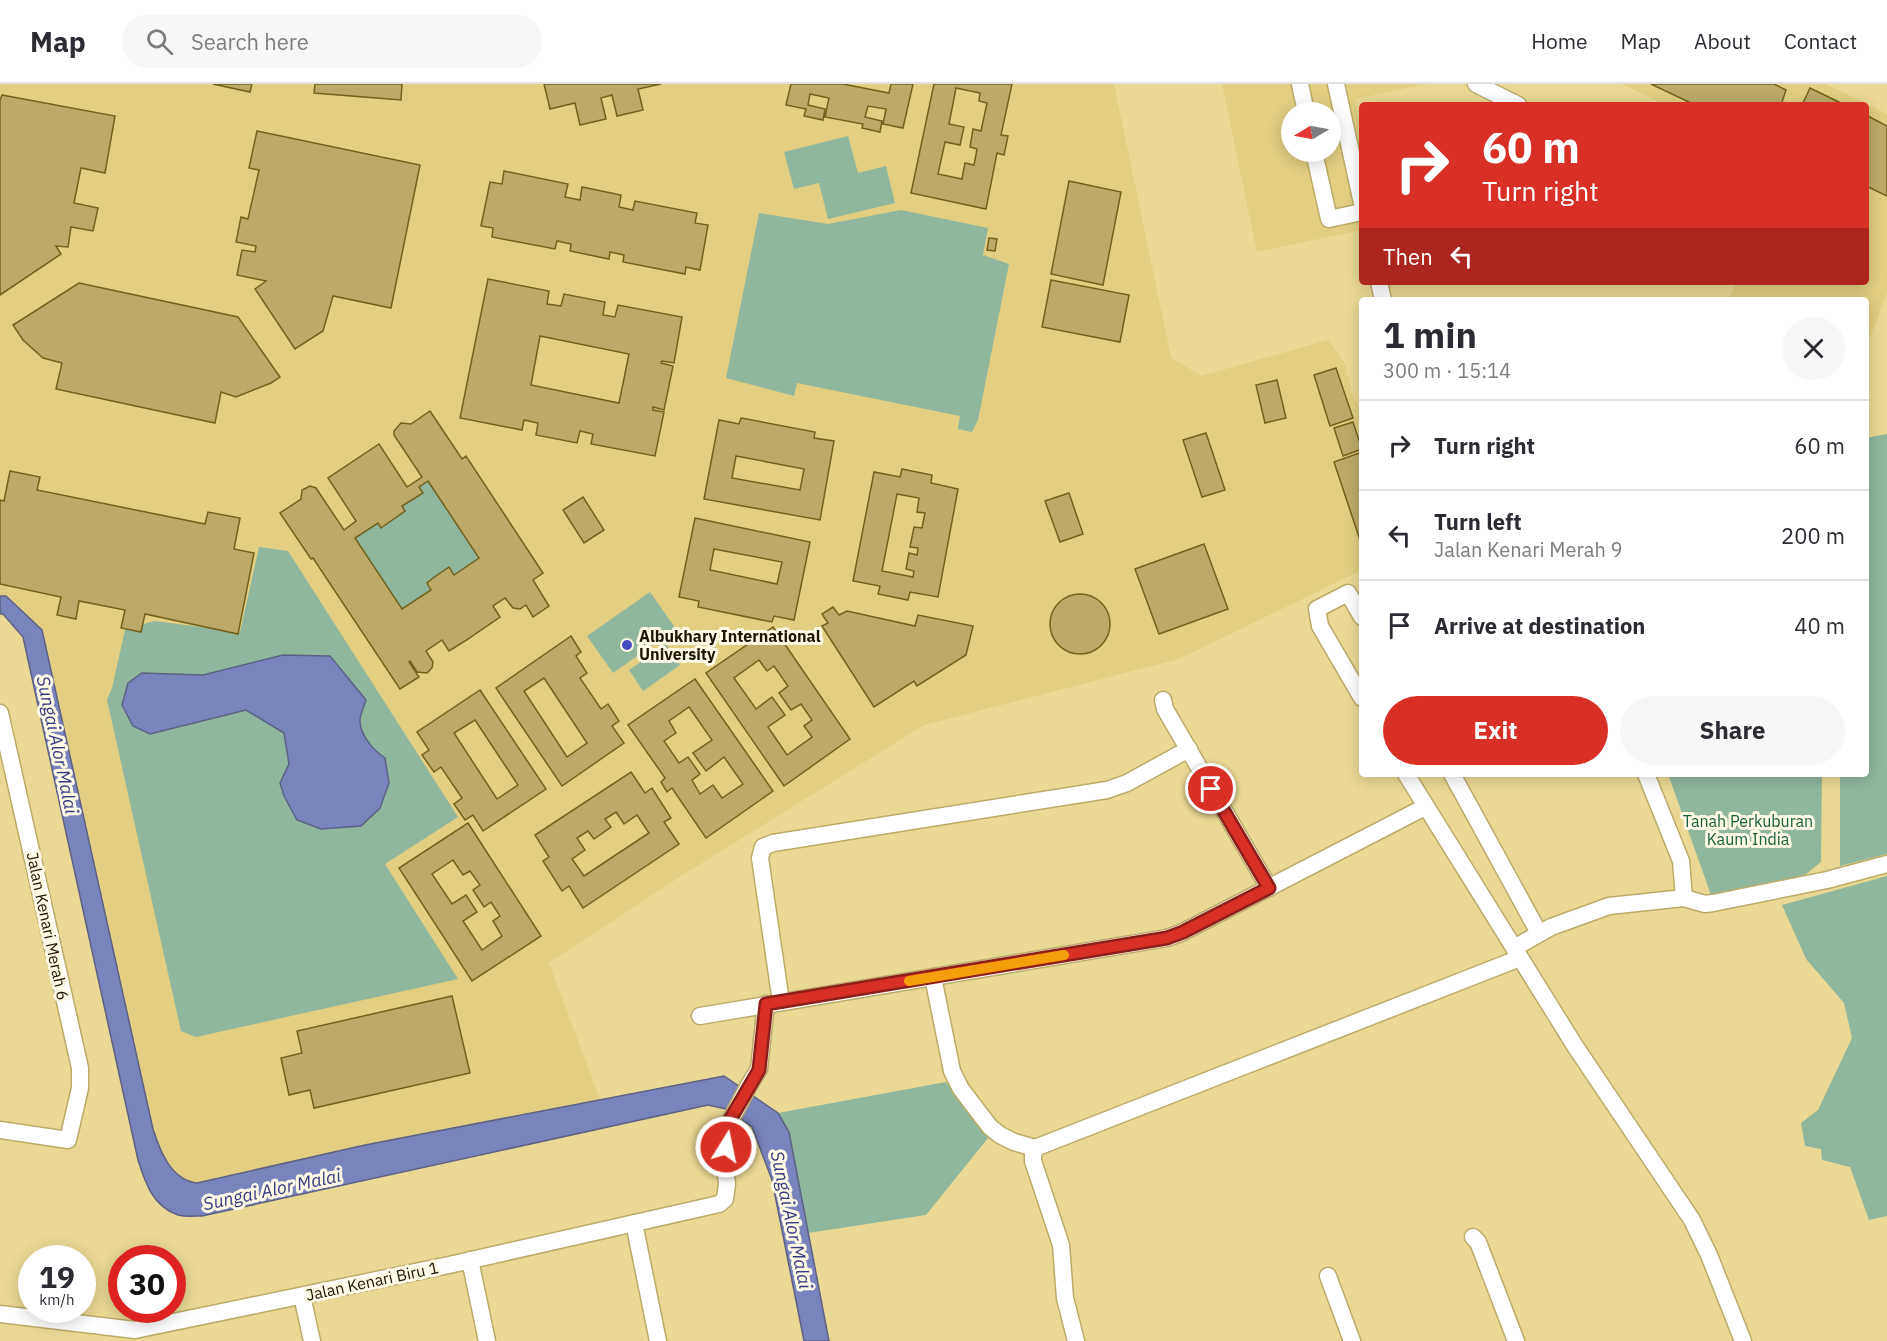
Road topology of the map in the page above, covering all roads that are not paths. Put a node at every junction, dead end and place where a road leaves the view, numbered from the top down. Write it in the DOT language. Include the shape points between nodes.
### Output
graph roads {
  1 [pos="1300,84"];
  2 [pos="1336,84"];
  3 [pos="1476,84"];
  4 [pos="1304,102"];
  5 [pos="1512,102"];
  6 [pos="1316,162"];
  7 [pos="1359,190"];
  8 [pos="1359,213"];
  9 [pos="1359,611"];
  10 [pos="1359,693"];
  11 [pos="1163,700"];
  12 [pos="0,712"];
  13 [pos="1189,749"];
  14 [pos="1408,777"];
  15 [pos="1454,777"];
  16 [pos="1647,777"];
  17 [pos="1425,807"];
  18 [pos="1887,864"];
  19 [pos="1269,888"];
  20 [pos="1684,898"];
  21 [pos="1539,933"];
  22 [pos="1517,953"];
  23 [pos="933,977"];
  24 [pos="774,1003"];
  25 [pos="700,1016"];
  26 [pos="0,1130"];
  27 [pos="1035,1148"];
  28 [pos="634,1223"];
  29 [pos="1473,1237"];
  30 [pos="470,1260"];
  31 [pos="1328,1276"];
  32 [pos="302,1296"];
  33 [pos="0,1314"];
  34 [pos="137,1335"];
  35 [pos="1737,1339"];
  36 [pos="312,1341"];
  37 [pos="487,1341"];
  38 [pos="658,1341"];
  39 [pos="1076,1341"];
  40 [pos="1352,1341"];
  41 [pos="1516,1341"];
  1 -- 4 [label="street"];
  2 -- 7 [label="street"];
  3 -- 5 [label="street"];
  6 -- 8 [label="street" via="1329,219"];
  9 -- 10 [label="street" via="1348,593 1317,609 1320,626"];
  11 -- 13 [label="street"];
  12 -- 26 [label="street, Jalan Kenari Merah 6" via="80,1068 80,1088 68,1140"];
  13 -- 19 [label="street"];
  13 -- 24 [label="street" via="1107,790 763,847 760,858"];
  14 -- 17 [label="street"];
  15 -- 21 [label="street"];
  16 -- 20 [label="street" via="1681,861"];
  17 -- 19 [label="street"];
  17 -- 22 [label="street"];
  18 -- 20 [label="street" via="1713,903"];
  19 -- 23 [label="street" via="1167,938"];
  20 -- 21 [label="street" via="1609,906"];
  21 -- 22 [label="street"];
  22 -- 27 [label="street"];
  22 -- 35 [label="street" via="1692,1220 1709,1255"];
  23 -- 24 [label="street"];
  23 -- 27 [label="street" via="952,1071 961,1089 1000,1135"];
  24 -- 25 [label="street"];
  24 -- 28 [label="street, Jalan Kenari Biru 1" via="759,1070 726,1130 725,1199 719,1204"];
  27 -- 39 [label="street" via="1033,1161 1061,1245 1065,1298"];
  28 -- 30 [label="street, Jalan Kenari Biru 1"];
  28 -- 38 [label="street"];
  29 -- 41 [label="street"];
  30 -- 32 [label="street, Jalan Kenari Biru 1"];
  30 -- 37 [label="street"];
  31 -- 40 [label="street"];
  32 -- 34 [label="street, Jalan Kenari Biru 1"];
  32 -- 36 [label="street"];
  33 -- 34 [label="street, Jalan Kenari Biru 1"];
}
